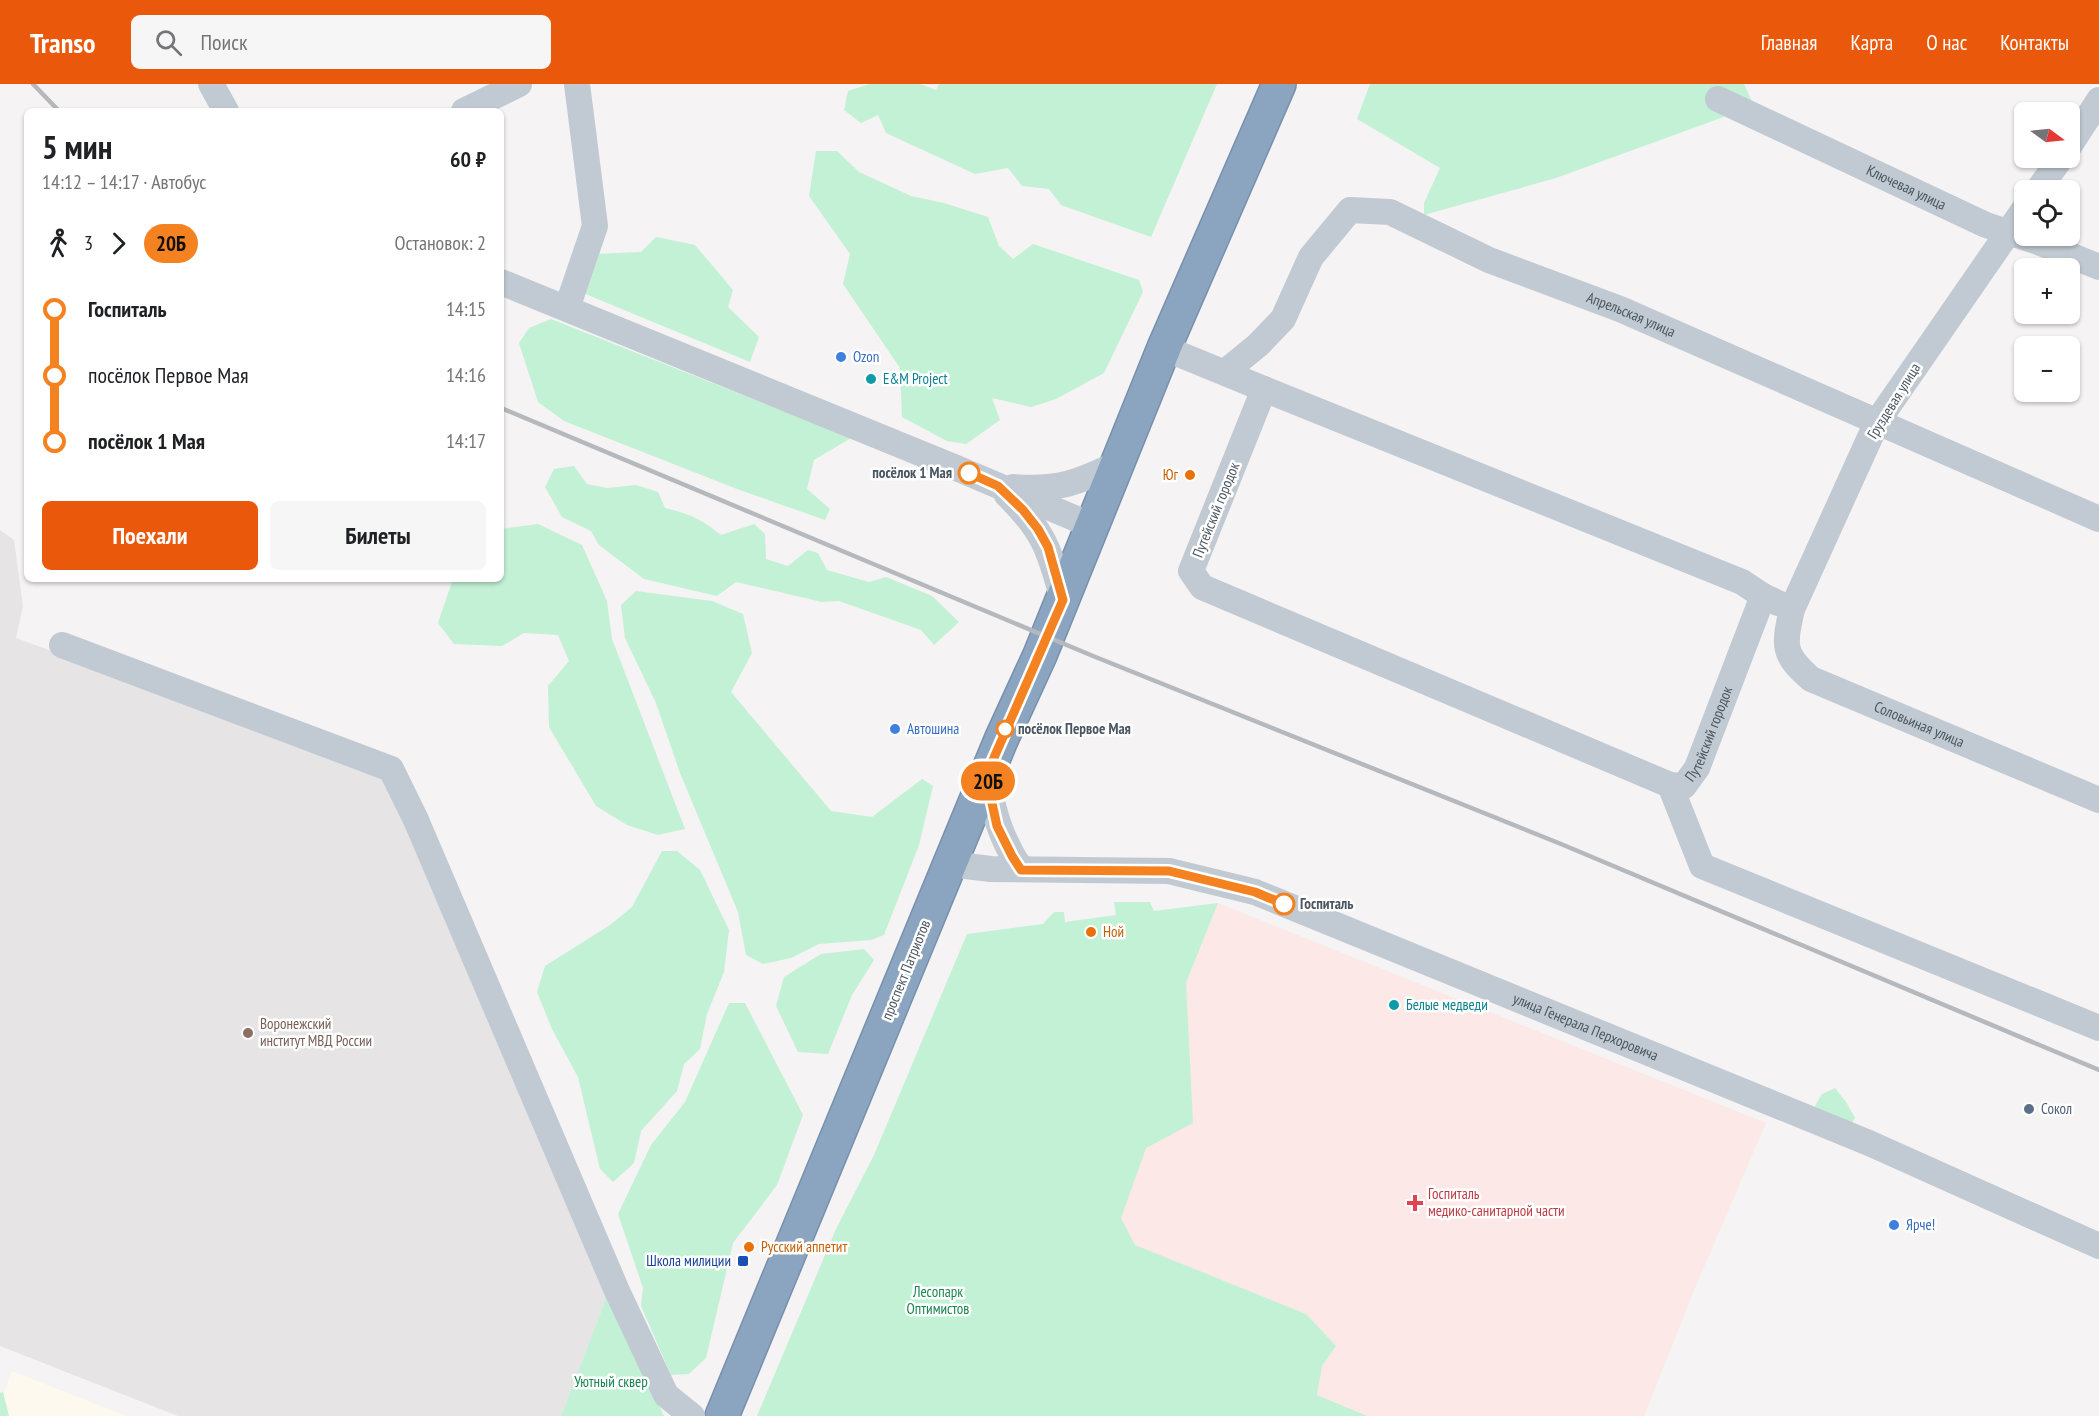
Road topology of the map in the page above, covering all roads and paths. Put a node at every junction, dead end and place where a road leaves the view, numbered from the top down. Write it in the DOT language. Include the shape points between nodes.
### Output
graph roads {
  1 [pos="211,84"];
  2 [pos="519,84"];
  3 [pos="578,84"];
  4 [pos="1279,84"];
  5 [pos="1718,99"];
  6 [pos="2099,100"];
  7 [pos="224,108"];
  8 [pos="470,108"];
  9 [pos="2080,129"];
  10 [pos="2014,224"];
  11 [pos="2008,233"];
  12 [pos="2099,267"];
  13 [pos="504,283"];
  14 [pos="567,308"];
  15 [pos="1164,348"];
  16 [pos="1225,372"];
  17 [pos="1264,389"];
  18 [pos="1877,422"];
  19 [pos="1119,463"];
  20 [pos="998,486"];
  21 [pos="2099,519"];
  22 [pos="1093,526"];
  23 [pos="1763,596"];
  24 [pos="1063,600"];
  25 [pos="1792,609"];
  26 [pos="62,645"];
  27 [pos="986,776"];
  28 [pos="1670,785"];
  29 [pos="2099,800"];
  30 [pos="949,864"];
  31 [pos="1021,870"];
  32 [pos="2099,1028"];
  33 [pos="2099,1246"];
  34 [pos="692,1416"];
  35 [pos="722,1416"];
  1 -- 7 [label="street"];
  2 -- 8 [label="street"];
  3 -- 14 [label="street" via="595,226"];
  4 -- 15 [label="highway, проспект Патриотов"];
  5 -- 11 [label="street, Ключевая улица"];
  6 -- 9 [label="street"];
  10 -- 11 [label="street, Груздевая улица"];
  11 -- 12 [label="street, Ключевая улица"];
  11 -- 18 [label="street, Груздевая улица"];
  13 -- 14 [label="street"];
  14 -- 20 [label="street"];
  15 -- 16 [label="street"];
  15 -- 19 [label="highway, проспект Патриотов"];
  16 -- 17 [label="street"];
  16 -- 18 [label="street, Апрельская улица" via="1283,318 1311,257 1350,210 1390,212 1489,260 1620,309"];
  17 -- 23 [label="street" via="1742,582"];
  17 -- 28 [label="street, Путейский городок" via="1191,571 1202,587"];
  18 -- 21 [label="street, Апрельская улица"];
  18 -- 25 [label="street, Груздевая улица"];
  19 -- 20 [label="street" via="1084,480 1051,488"];
  19 -- 22 [label="highway, проспект Патриотов"];
  20 -- 22 [label="street"];
  20 -- 24 [label="street" via="1023,510 1043,538"];
  22 -- 24 [label="highway, проспект Патриотов"];
  23 -- 25 [label="street"];
  23 -- 28 [label="street, Путейский городок" via="1697,768 1684,786"];
  24 -- 27 [label="highway, проспект Патриотов"];
  25 -- 29 [label="street, Соловьиная улица" via="1786,634 1788,655 1811,679"];
  26 -- 34 [label="street" via="391,769 622,1301 666,1395"];
  27 -- 30 [label="highway, проспект Патриотов"];
  27 -- 31 [label="street" via="997,826"];
  28 -- 32 [label="street" via="1702,866"];
  30 -- 31 [label="street, улица Генерала Перхоровича"];
  30 -- 35 [label="highway, проспект Патриотов"];
  31 -- 33 [label="street, улица Генерала Перхоровича" via="1169,871 1255,892 1869,1143"];
}
